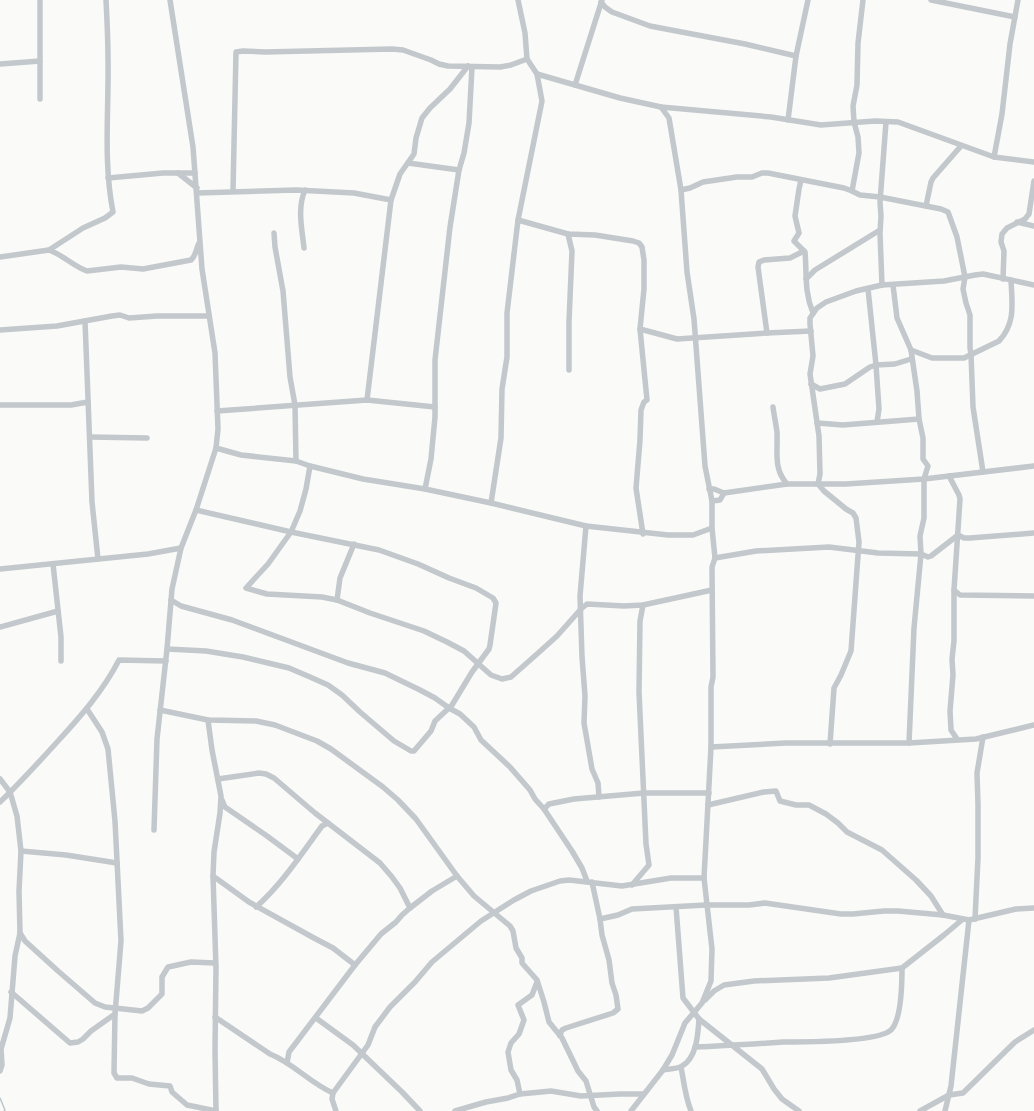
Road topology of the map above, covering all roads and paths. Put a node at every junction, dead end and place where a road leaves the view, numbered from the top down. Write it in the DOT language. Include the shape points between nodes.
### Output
graph roads {
  1 [pos="40,0"];
  2 [pos="106,0"];
  3 [pos="170,0"];
  4 [pos="518,0"];
  5 [pos="808,0"];
  6 [pos="863,0"];
  7 [pos="931,0"];
  8 [pos="1018,0"];
  9 [pos="601,1"];
  10 [pos="1015,17"];
  11 [pos="796,56"];
  12 [pos="528,59"];
  13 [pos="40,61"];
  14 [pos="0,64"];
  15 [pos="470,67"];
  16 [pos="537,74"];
  17 [pos="575,85"];
  18 [pos="40,99"];
  19 [pos="661,107"];
  20 [pos="788,120"];
  21 [pos="854,122"];
  22 [pos="886,122"];
  23 [pos="961,146"];
  24 [pos="994,157"];
  25 [pos="1034,162"];
  26 [pos="408,163"];
  27 [pos="459,170"];
  28 [pos="178,173"];
  29 [pos="195,173"];
  30 [pos="108,178"];
  31 [pos="801,180"];
  32 [pos="1034,181"];
  33 [pos="197,190"];
  34 [pos="305,190"];
  35 [pos="681,190"];
  36 [pos="232,191"];
  37 [pos="852,191"];
  38 [pos="880,197"];
  39 [pos="391,200"];
  40 [pos="926,206"];
  41 [pos="518,220"];
  42 [pos="1017,222"];
  43 [pos="1034,226"];
  44 [pos="880,230"];
  45 [pos="274,232"];
  46 [pos="568,234"];
  47 [pos="200,243"];
  48 [pos="304,248"];
  49 [pos="49,250"];
  50 [pos="804,251"];
  51 [pos="0,257"];
  52 [pos="965,277"];
  53 [pos="806,279"];
  54 [pos="1004,279"];
  55 [pos="1011,280"];
  56 [pos="893,285"];
  57 [pos="1034,285"];
  58 [pos="882,286"];
  59 [pos="868,289"];
  60 [pos="813,312"];
  61 [pos="209,316"];
  62 [pos="85,321"];
  63 [pos="640,329"];
  64 [pos="0,330"];
  65 [pos="811,332"];
  66 [pos="767,333"];
  67 [pos="695,339"];
  68 [pos="911,350"];
  69 [pos="971,354"];
  70 [pos="911,359"];
  71 [pos="876,365"];
  72 [pos="569,370"];
  73 [pos="812,384"];
  74 [pos="367,400"];
  75 [pos="88,402"];
  76 [pos="0,405"];
  77 [pos="295,405"];
  78 [pos="434,407"];
  79 [pos="773,407"];
  80 [pos="217,411"];
  81 [pos="920,419"];
  82 [pos="877,422"];
  83 [pos="817,423"];
  84 [pos="90,437"];
  85 [pos="147,438"];
  86 [pos="216,448"];
  87 [pos="296,461"];
  88 [pos="310,466"];
  89 [pos="1034,466"];
  90 [pos="984,472"];
  91 [pos="949,476"];
  92 [pos="924,479"];
  93 [pos="787,484"];
  94 [pos="818,484"];
  95 [pos="425,489"];
  96 [pos="709,489"];
  97 [pos="724,493"];
  98 [pos="712,502"];
  99 [pos="491,503"];
  100 [pos="196,510"];
  101 [pos="586,526"];
  102 [pos="712,528"];
  103 [pos="291,532"];
  104 [pos="643,534"];
  105 [pos="1034,534"];
  106 [pos="958,535"];
  107 [pos="354,544"];
  108 [pos="180,548"];
  109 [pos="859,551"];
  110 [pos="921,554"];
  111 [pos="715,558"];
  112 [pos="98,559"];
  113 [pos="53,564"];
  114 [pos="0,569"];
  115 [pos="712,590"];
  116 [pos="954,590"];
  117 [pos="1034,596"];
  118 [pos="171,600"];
  119 [pos="337,600"];
  120 [pos="643,605"];
  121 [pos="581,609"];
  122 [pos="58,611"];
  123 [pos="0,627"];
  124 [pos="167,649"];
  125 [pos="61,661"];
  126 [pos="166,661"];
  127 [pos="478,664"];
  128 [pos="449,708"];
  129 [pos="87,709"];
  130 [pos="160,710"];
  131 [pos="208,720"];
  132 [pos="1034,725"];
  133 [pos="983,737"];
  134 [pos="957,739"];
  135 [pos="909,743"];
  136 [pos="830,744"];
  137 [pos="711,746"];
  138 [pos="0,779"];
  139 [pos="218,779"];
  140 [pos="10,792"];
  141 [pos="644,793"];
  142 [pos="709,793"];
  143 [pos="221,796"];
  144 [pos="599,797"];
  145 [pos="0,802"];
  146 [pos="708,805"];
  147 [pos="544,809"];
  148 [pos="328,823"];
  149 [pos="154,830"];
  150 [pos="21,851"];
  151 [pos="298,859"];
  152 [pos="117,863"];
  153 [pos="213,876"];
  154 [pos="457,876"];
  155 [pos="704,878"];
  156 [pos="589,882"];
  157 [pos="632,885"];
  158 [pos="706,905"];
  159 [pos="256,907"];
  160 [pos="676,907"];
  161 [pos="410,908"];
  162 [pos="1034,908"];
  163 [pos="494,913"];
  164 [pos="943,915"];
  165 [pos="600,919"];
  166 [pos="969,919"];
  167 [pos="20,933"];
  168 [pos="215,962"];
  169 [pos="355,965"];
  170 [pos="902,968"];
  171 [pos="537,982"];
  172 [pos="11,992"];
  173 [pos="702,1003"];
  174 [pos="115,1011"];
  175 [pos="694,1013"];
  176 [pos="215,1017"];
  177 [pos="316,1018"];
  178 [pos="699,1019"];
  179 [pos="1034,1030"];
  180 [pos="560,1036"];
  181 [pos="2,1039"];
  182 [pos="731,1045"];
  183 [pos="695,1047"];
  184 [pos="362,1054"];
  185 [pos="287,1063"];
  186 [pos="681,1067"];
  187 [pos="663,1070"];
  188 [pos="0,1071"];
  189 [pos="332,1093"];
  190 [pos="520,1094"];
  191 [pos="643,1094"];
  192 [pos="590,1096"];
  193 [pos="949,1096"];
  194 [pos="797,1110"];
  195 [pos="216,1111"];
  196 [pos="336,1111"];
  197 [pos="420,1111"];
  198 [pos="455,1111"];
  199 [pos="597,1111"];
  200 [pos="631,1111"];
  201 [pos="691,1111"];
  202 [pos="920,1111"];
  203 [pos="945,1111"];
  1 -- 13 [label="street"];
  2 -- 30 [label="street"];
  3 -- 29 [label="street"];
  4 -- 12 [label="street"];
  5 -- 11 [label="street"];
  6 -- 21 [label="street" via="857,85 853,106"];
  7 -- 10 [label="street"];
  8 -- 10 [label="street"];
  9 -- 11 [label="street" via="612,12 650,26"];
  9 -- 17 [label="street"];
  10 -- 24 [label="street"];
  11 -- 20 [label="street"];
  12 -- 15 [label="street" via="500,67"];
  12 -- 16 [label="street"];
  13 -- 14 [label="street"];
  13 -- 18 [label="street"];
  15 -- 26 [label="street" via="422,118 414,154"];
  15 -- 27 [label="street" via="469,123"];
  15 -- 36 [label="street" via="439,64 403,50 392,49 236,52"];
  16 -- 17 [label="street"];
  16 -- 41 [label="street" via="542,101"];
  17 -- 19 [label="street"];
  19 -- 20 [label="street"];
  19 -- 35 [label="street" via="669,118"];
  20 -- 21 [label="street" via="821,125"];
  21 -- 22 [label="street"];
  21 -- 37 [label="street" via="859,153"];
  22 -- 23 [label="street" via="898,122"];
  22 -- 38 [label="street"];
  23 -- 24 [label="street"];
  23 -- 40 [label="street" via="933,178"];
  24 -- 25 [label="street"];
  26 -- 27 [label="street"];
  26 -- 39 [label="street" via="400,174"];
  27 -- 78 [label="street" via="435,360"];
  28 -- 29 [label="street"];
  28 -- 30 [label="street"];
  28 -- 33 [label="street"];
  29 -- 33 [label="street"];
  30 -- 49 [label="street" via="112,212"];
  31 -- 35 [label="street" via="762,173 752,177 704,182"];
  31 -- 37 [label="street"];
  31 -- 50 [label="street" via="795,216 799,233 794,241"];
  32 -- 42 [label="street" via="1029,214"];
  33 -- 36 [label="street"];
  33 -- 47 [label="street"];
  34 -- 36 [label="street"];
  34 -- 39 [label="street" via="354,192"];
  34 -- 48 [label="street" via="300,207"];
  35 -- 67 [label="street"];
  37 -- 38 [label="street" via="860,195"];
  38 -- 40 [label="street"];
  38 -- 44 [label="street"];
  39 -- 74 [label="street"];
  40 -- 52 [label="street" via="948,212 957,237"];
  41 -- 46 [label="street"];
  41 -- 99 [label="street" via="507,313 507,357 502,389 500,438"];
  42 -- 43 [label="street"];
  42 -- 54 [label="street" via="1002,234"];
  44 -- 53 [label="street"];
  44 -- 58 [label="street"];
  45 -- 77 [label="street"];
  46 -- 63 [label="street" via="595,235 639,243 644,260"];
  46 -- 72 [label="street" via="572,251"];
  47 -- 49 [label="street" via="191,260 143,269 120,267 87,271"];
  47 -- 61 [label="street"];
  49 -- 51 [label="street"];
  50 -- 53 [label="street"];
  50 -- 66 [label="street" via="790,258 759,262"];
  52 -- 54 [label="street" via="983,274"];
  52 -- 56 [label="street"];
  52 -- 69 [label="street" via="963,289 970,315"];
  53 -- 60 [label="street" via="806,290"];
  54 -- 55 [label="street"];
  55 -- 57 [label="street"];
  55 -- 69 [label="street" via="1012,316 1009,326 998,341"];
  56 -- 58 [label="street"];
  56 -- 68 [label="street" via="897,318"];
  58 -- 59 [label="street"];
  59 -- 60 [label="street" via="826,302"];
  59 -- 71 [label="street"];
  60 -- 65 [label="street" via="810,318"];
  61 -- 62 [label="street" via="129,318 120,315"];
  61 -- 80 [label="street" via="215,353"];
  62 -- 64 [label="street" via="57,326"];
  62 -- 75 [label="street"];
  63 -- 67 [label="street" via="677,339"];
  63 -- 104 [label="street" via="647,400 641,410 636,488"];
  65 -- 66 [label="street"];
  65 -- 73 [label="street" via="814,356 810,374"];
  66 -- 67 [label="street"];
  67 -- 96 [label="street"];
  68 -- 69 [label="street" via="932,358 964,358"];
  68 -- 70 [label="street"];
  69 -- 90 [label="street" via="973,407"];
  70 -- 71 [label="street" via="895,364"];
  70 -- 81 [label="street"];
  71 -- 73 [label="street" via="845,384 820,389"];
  71 -- 82 [label="street" via="879,409"];
  73 -- 83 [label="street"];
  74 -- 77 [label="street"];
  74 -- 78 [label="street"];
  75 -- 76 [label="street" via="71,405"];
  75 -- 84 [label="street"];
  77 -- 80 [label="street"];
  77 -- 87 [label="street"];
  78 -- 95 [label="street"];
  79 -- 93 [label="street" via="779,472"];
  80 -- 86 [label="street"];
  81 -- 82 [label="street"];
  81 -- 92 [label="street" via="923,459 928,466"];
  82 -- 83 [label="street" via="843,425"];
  83 -- 94 [label="street" via="820,460"];
  84 -- 85 [label="street"];
  84 -- 112 [label="street"];
  86 -- 87 [label="street" via="241,455"];
  86 -- 100 [label="street"];
  87 -- 88 [label="street"];
  88 -- 95 [label="street" via="363,480"];
  88 -- 103 [label="street" via="300,512"];
  89 -- 90 [label="street"];
  90 -- 91 [label="street"];
  91 -- 92 [label="street"];
  91 -- 106 [label="street" via="960,499"];
  92 -- 94 [label="street"];
  92 -- 110 [label="street"];
  93 -- 94 [label="street"];
  93 -- 97 [label="street"];
  94 -- 109 [label="street" via="856,518"];
  95 -- 99 [label="street"];
  96 -- 97 [label="street"];
  96 -- 98 [label="street"];
  97 -- 98 [label="street" via="720,500"];
  98 -- 102 [label="street"];
  99 -- 101 [label="street"];
  100 -- 103 [label="street"];
  100 -- 108 [label="street"];
  101 -- 104 [label="street"];
  101 -- 121 [label="street"];
  102 -- 104 [label="street" via="693,535"];
  102 -- 111 [label="street"];
  103 -- 107 [label="street"];
  103 -- 119 [label="street" via="268,564 246,588 267,594"];
  105 -- 106 [label="street" via="970,538"];
  106 -- 110 [label="street" via="931,556"];
  106 -- 116 [label="street"];
  107 -- 119 [label="street" via="340,578"];
  107 -- 127 [label="street" via="418,564 476,588 493,598 496,609 490,645"];
  108 -- 112 [label="street"];
  108 -- 118 [label="street"];
  109 -- 110 [label="street"];
  109 -- 111 [label="street" via="829,547 796,548"];
  109 -- 136 [label="street" via="851,651 834,688"];
  110 -- 135 [label="street" via="914,628"];
  111 -- 115 [label="street" via="712,567"];
  112 -- 113 [label="street"];
  113 -- 114 [label="street"];
  113 -- 122 [label="street"];
  115 -- 120 [label="street"];
  115 -- 137 [label="street"];
  116 -- 117 [label="street" via="960,595"];
  116 -- 134 [label="street" via="950,711 951,730"];
  118 -- 124 [label="street"];
  118 -- 128 [label="street" via="181,606 232,620 348,663 385,673 436,698"];
  119 -- 127 [label="street" via="424,631 464,650"];
  120 -- 121 [label="street" via="587,604"];
  120 -- 141 [label="street" via="640,621 639,692"];
  121 -- 127 [label="street" via="557,636 511,677 502,679 491,675"];
  121 -- 144 [label="street" via="584,723"];
  122 -- 123 [label="street"];
  122 -- 125 [label="street"];
  124 -- 126 [label="street"];
  124 -- 128 [label="street" via="230,654 289,668 310,676 342,695 394,741 411,751 414,751 431,731 435,721"];
  126 -- 129 [label="street" via="119,660"];
  126 -- 130 [label="street"];
  127 -- 128 [label="street"];
  128 -- 147 [label="street" via="474,727 481,740 515,773"];
  129 -- 140 [label="street"];
  129 -- 152 [label="street" via="102,732 108,749"];
  130 -- 131 [label="street"];
  130 -- 149 [label="street" via="156,739"];
  131 -- 139 [label="street"];
  131 -- 154 [label="street" via="275,725 317,741 383,786 398,800 416,819"];
  132 -- 133 [label="street"];
  133 -- 134 [label="street"];
  133 -- 166 [label="street" via="977,773 978,858"];
  134 -- 135 [label="street"];
  135 -- 136 [label="street"];
  136 -- 137 [label="street"];
  137 -- 142 [label="street"];
  138 -- 140 [label="street"];
  139 -- 143 [label="street"];
  139 -- 148 [label="street" via="259,772 266,774"];
  140 -- 145 [label="street"];
  140 -- 150 [label="street" via="17,816"];
  141 -- 142 [label="street"];
  141 -- 144 [label="street"];
  141 -- 157 [label="street" via="649,864"];
  142 -- 146 [label="street"];
  143 -- 151 [label="street" via="225,807"];
  143 -- 153 [label="street"];
  144 -- 147 [label="street" via="549,804"];
  146 -- 155 [label="street"];
  146 -- 164 [label="street" via="776,791 780,801 809,805 826,814 847,832 892,858 931,896"];
  147 -- 156 [label="street"];
  148 -- 151 [label="street" via="322,826"];
  148 -- 161 [label="street" via="380,863 400,888"];
  150 -- 152 [label="street"];
  150 -- 167 [label="street"];
  151 -- 159 [label="street" via="270,895"];
  152 -- 174 [label="street" via="120,941"];
  153 -- 159 [label="street"];
  153 -- 168 [label="street"];
  154 -- 161 [label="street" via="432,890"];
  154 -- 163 [label="street" via="474,896"];
  155 -- 157 [label="street" via="671,878"];
  155 -- 158 [label="street"];
  156 -- 157 [label="street" via="614,886"];
  156 -- 163 [label="street" via="569,880 552,884 531,891"];
  156 -- 165 [label="street"];
  158 -- 160 [label="street"];
  158 -- 164 [label="street" via="765,903 841,914 898,911"];
  158 -- 173 [label="street" via="712,949 711,982"];
  159 -- 169 [label="street" via="325,943"];
  160 -- 165 [label="street" via="632,909"];
  160 -- 175 [label="street" via="683,998"];
  161 -- 169 [label="street" via="381,934"];
  162 -- 166 [label="street" via="1016,909"];
  163 -- 171 [label="street" via="510,926 522,964"];
  163 -- 184 [label="street" via="432,962 390,1007 375,1027"];
  164 -- 166 [label="street"];
  165 -- 180 [label="street" via="618,1009 613,1014 566,1028"];
  166 -- 170 [label="street"];
  166 -- 193 [label="street"];
  167 -- 172 [label="street"];
  167 -- 174 [label="street" via="25,941 95,1003"];
  168 -- 174 [label="street" via="191,962 168,967 162,978 162,994 148,1008 142,1011"];
  168 -- 176 [label="street"];
  169 -- 177 [label="street"];
  170 -- 173 [label="street" via="829,978 724,985 714,990"];
  170 -- 182 [label="street" via="902,992 898,1015 890,1031 859,1038"];
  171 -- 180 [label="street" via="549,1022"];
  171 -- 190 [label="street" via="532,995 518,1005 524,1020 519,1034 509,1048 511,1070 517,1080"];
  172 -- 174 [label="street" via="70,1043 83,1039"];
  172 -- 181 [label="street" via="10,1018"];
  173 -- 175 [label="street"];
  174 -- 195 [label="street" via="113,1063 117,1078 132,1078 149,1084 170,1086 172,1092 187,1105"];
  175 -- 178 [label="street"];
  175 -- 187 [label="street" via="685,1023"];
  176 -- 185 [label="street"];
  176 -- 195 [label="street"];
  177 -- 184 [label="street"];
  177 -- 185 [label="street" via="289,1052"];
  178 -- 182 [label="street"];
  178 -- 183 [label="street"];
  179 -- 193 [label="street" via="1015,1042 963,1093"];
  180 -- 192 [label="street" via="586,1081"];
  181 -- 188 [label="street"];
  182 -- 183 [label="street"];
  182 -- 194 [label="street" via="762,1069 782,1099"];
  183 -- 186 [label="street" via="689,1060"];
  184 -- 189 [label="street"];
  184 -- 197 [label="street"];
  185 -- 189 [label="street"];
  186 -- 187 [label="street"];
  186 -- 201 [label="street" via="686,1099"];
  187 -- 191 [label="street"];
  189 -- 196 [label="street"];
  190 -- 192 [label="street" via="550,1091 571,1096"];
  190 -- 198 [label="street"];
  191 -- 192 [label="street"];
  191 -- 200 [label="street"];
  192 -- 199 [label="street"];
  193 -- 202 [label="street"];
  193 -- 203 [label="street"];
}
